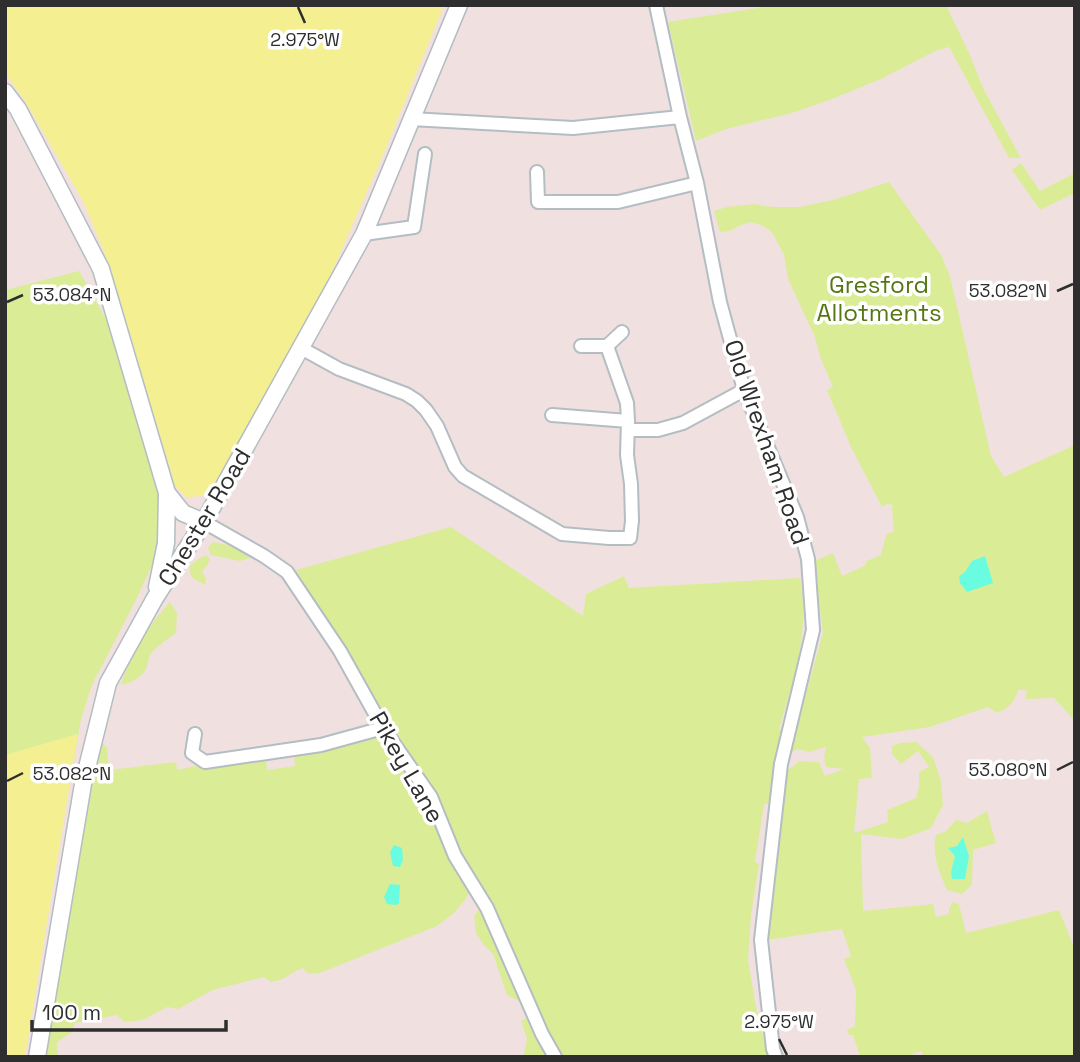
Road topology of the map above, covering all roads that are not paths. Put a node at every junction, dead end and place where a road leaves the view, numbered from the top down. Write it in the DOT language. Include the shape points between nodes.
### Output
graph roads {
  1 [pos="459,5"];
  2 [pos="656,5"];
  3 [pos="5,92"];
  4 [pos="681,117"];
  5 [pos="411,119"];
  6 [pos="425,154"];
  7 [pos="537,172"];
  8 [pos="697,183"];
  9 [pos="364,234"];
  10 [pos="622,332"];
  11 [pos="581,346"];
  12 [pos="607,346"];
  13 [pos="301,348"];
  14 [pos="744,390"];
  15 [pos="552,415"];
  16 [pos="628,426"];
  17 [pos="167,493"];
  18 [pos="204,522"];
  19 [pos="155,598"];
  20 [pos="383,728"];
  21 [pos="195,734"];
  22 [pos="777,1054"];
  23 [pos="37,1057"];
  24 [pos="555,1057"];
  1 -- 5 [label="main road, Chester Road"];
  2 -- 4 [label="street, Old Wrexham Road"];
  3 -- 17 [label="main road" via="101,269"];
  4 -- 5 [label="street" via="573,128"];
  4 -- 8 [label="street, Old Wrexham Road"];
  5 -- 9 [label="main road, Chester Road"];
  6 -- 9 [label="street" via="414,227"];
  7 -- 8 [label="street" via="538,202 618,202"];
  8 -- 14 [label="street, Old Wrexham Road" via="720,302"];
  9 -- 13 [label="main road, Chester Road"];
  10 -- 12 [label="street"];
  11 -- 12 [label="street"];
  12 -- 16 [label="street" via="627,403"];
  13 -- 16 [label="street" via="417,401 437,426 463,476 562,534 630,538"];
  13 -- 18 [label="main road, Chester Road"];
  14 -- 16 [label="street" via="682,423 658,430"];
  14 -- 22 [label="street, Old Wrexham Road" via="797,517 808,559 813,630 780,764 761,940"];
  15 -- 16 [label="street"];
  17 -- 18 [label="main road" via="183,513"];
  17 -- 19 [label="main road" via="166,543"];
  18 -- 19 [label="main road, Chester Road"];
  18 -- 20 [label="street, Pikey Lane" via="287,572 340,651"];
  19 -- 23 [label="main road, Chester Road" via="108,683 83,784"];
  20 -- 21 [label="street" via="321,746 205,762 192,753"];
  20 -- 24 [label="street, Pikey Lane" via="431,797 455,856 487,908"];
}
